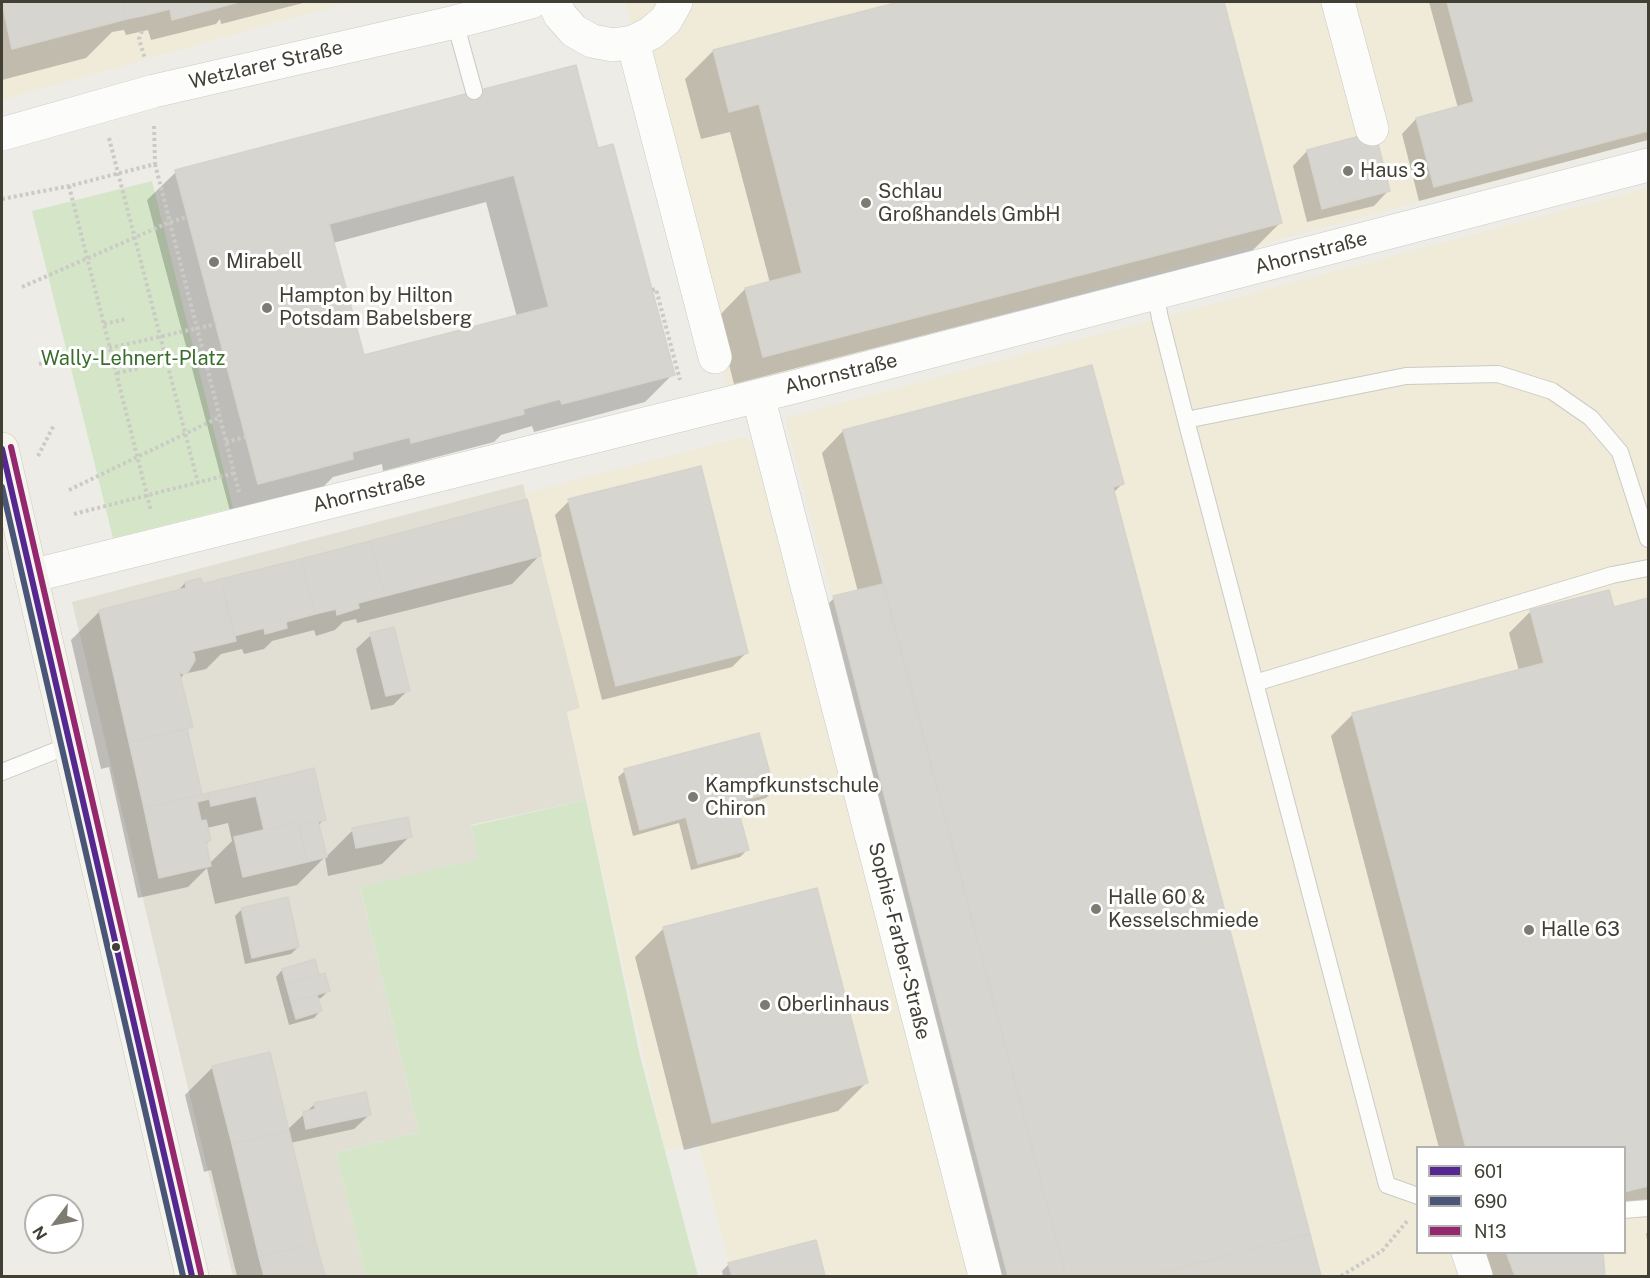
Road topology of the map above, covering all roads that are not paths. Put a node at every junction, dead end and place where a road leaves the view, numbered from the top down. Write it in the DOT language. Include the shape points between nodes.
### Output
graph roads {
  1 [pos="531,2"];
  2 [pos="554,2"];
  3 [pos="676,2"];
  4 [pos="1338,2"];
  5 [pos="455,22"];
  6 [pos="633,42"];
  7 [pos="474,92"];
  8 [pos="1372,129"];
  9 [pos="2,134"];
  10 [pos="1648,165"];
  11 [pos="1155,293"];
  12 [pos="715,357"];
  13 [pos="758,396"];
  14 [pos="1186,420"];
  15 [pos="2,449"];
  16 [pos="1648,539"];
  17 [pos="1648,568"];
  18 [pos="31,576"];
  19 [pos="1255,683"];
  20 [pos="70,745"];
  21 [pos="2,772"];
  22 [pos="1416,1195"];
  23 [pos="1648,1208"];
  24 [pos="1626,1210"];
  25 [pos="1469,1254"];
  26 [pos="192,1276"];
  27 [pos="985,1276"];
  28 [pos="1476,1276"];
  1 -- 5 [label="street, Wetzlarer Straße"];
  2 -- 6 [label="street" via="574,31 592,41 613,45"];
  3 -- 6 [label="street" via="666,20"];
  4 -- 8 [label="street"];
  5 -- 7 [label="lane"];
  5 -- 9 [label="street, Wetzlarer Straße" via="154,91"];
  6 -- 12 [label="street"];
  10 -- 11 [label="street, Ahornstraße"];
  11 -- 13 [label="street, Ahornstraße"];
  11 -- 14 [label="lane"];
  13 -- 18 [label="street, Ahornstraße"];
  13 -- 27 [label="street, Sophie-Farber-Straße"];
  14 -- 16 [label="lane" via="1406,376 1498,374 1552,391 1591,417 1620,452"];
  14 -- 19 [label="lane"];
  15 -- 18 [label="street"];
  17 -- 19 [label="lane" via="1612,575"];
  18 -- 20 [label="street"];
  19 -- 22 [label="lane" via="1387,1185"];
  20 -- 21 [label="lane"];
  20 -- 26 [label="street"];
  23 -- 24 [label="lane"];
  25 -- 28 [label="street"];
}
